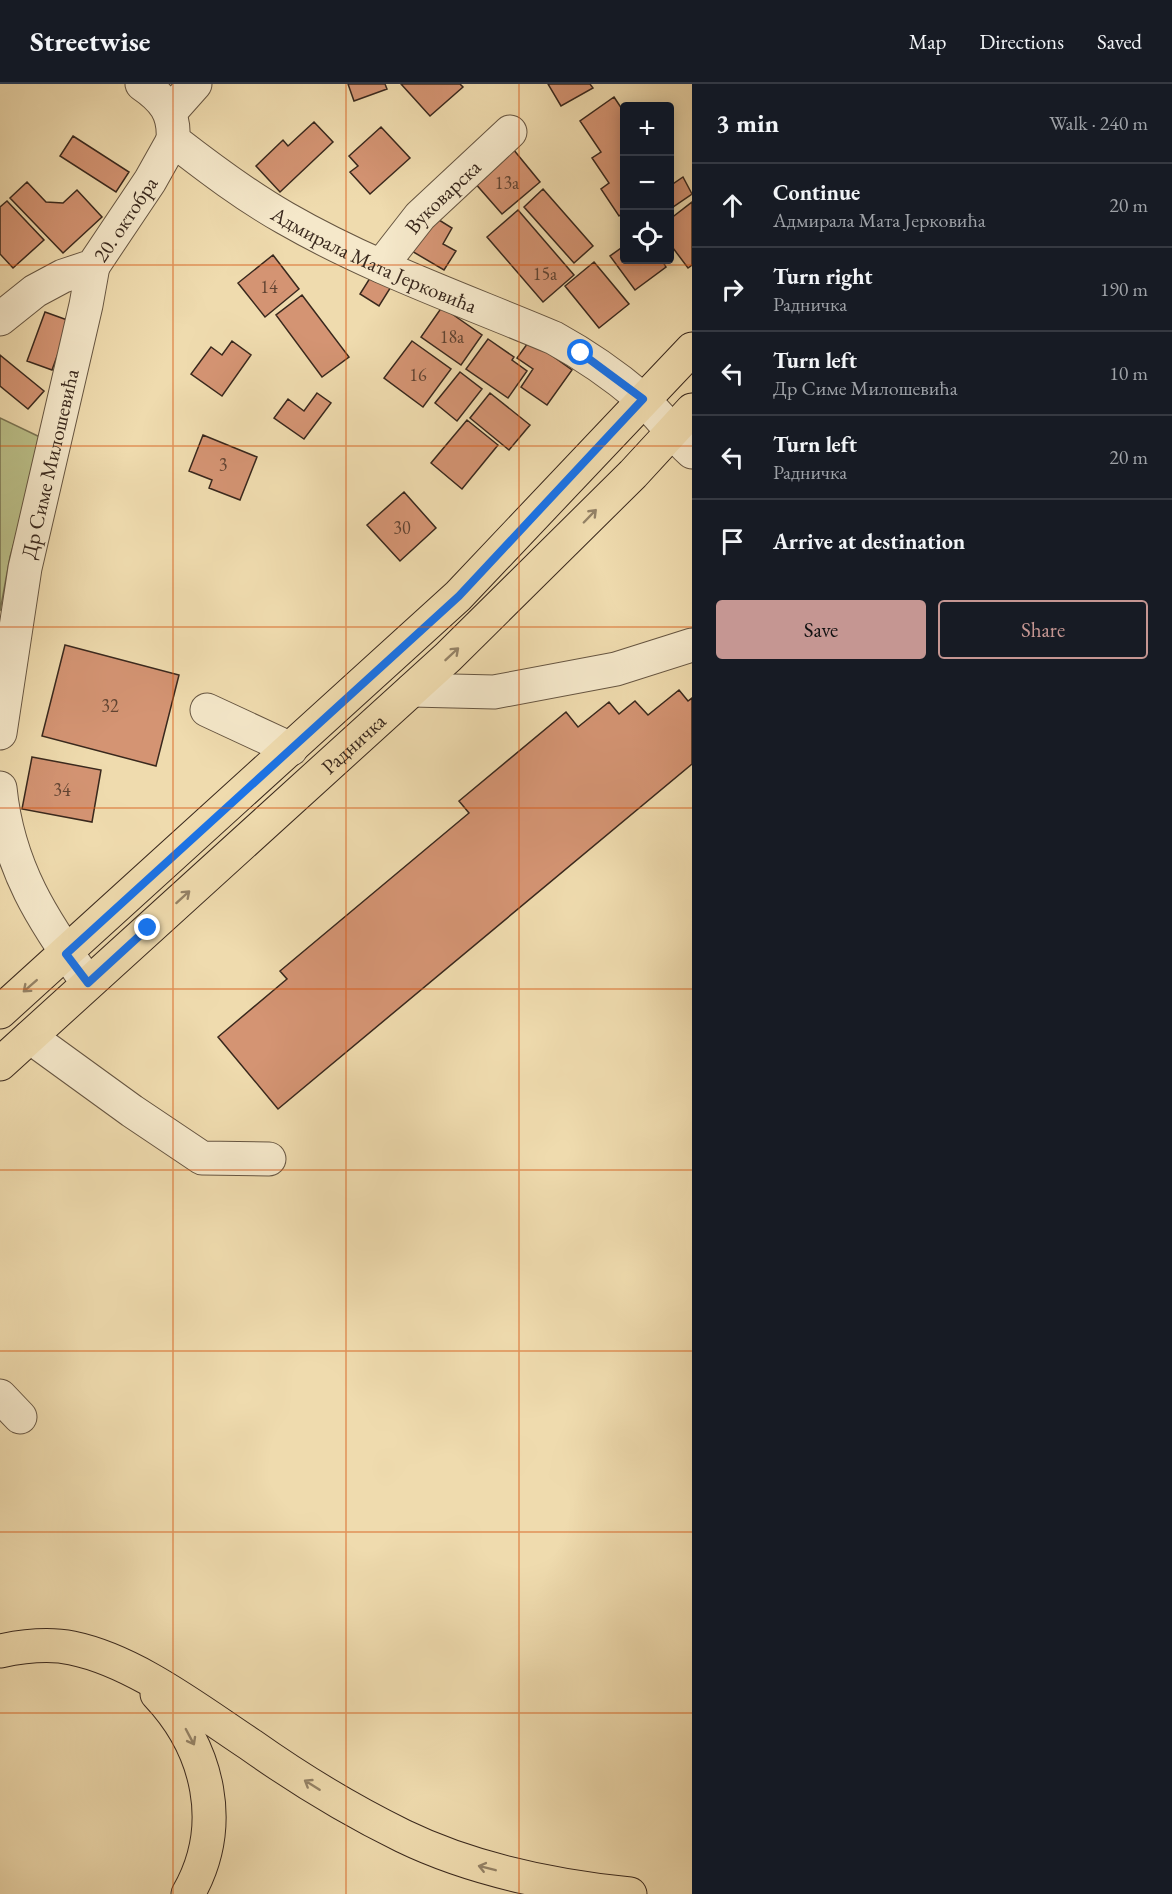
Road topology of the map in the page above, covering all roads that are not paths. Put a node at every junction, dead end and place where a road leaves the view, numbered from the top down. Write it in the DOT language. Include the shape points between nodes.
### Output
graph roads {
  1 [pos="142,84"];
  2 [pos="195,84"];
  3 [pos="172,125"];
  4 [pos="510,132"];
  5 [pos="93,266"];
  6 [pos="381,266"];
  7 [pos="0,318"];
  8 [pos="692,349"];
  9 [pos="643,399"];
  10 [pos="685,432"];
  11 [pos="692,645"];
  12 [pos="412,690"];
  13 [pos="207,710"];
  14 [pos="0,733"];
  15 [pos="291,749"];
  16 [pos="0,788"];
  17 [pos="9,873"];
  18 [pos="66,954"];
  19 [pos="88,983"];
  20 [pos="0,1012"];
  21 [pos="30,1037"];
  22 [pos="0,1064"];
  23 [pos="269,1159"];
  24 [pos="0,1651"];
  25 [pos="139,1676"];
  26 [pos="188,1894"];
  27 [pos="630,1894"];
  1 -- 3 [label="street, Адмирала Мата Јерковића" via="155,93"];
  2 -- 3 [label="street, 20. октобра"];
  3 -- 5 [label="street, 20. октобра" via="150,181"];
  3 -- 6 [label="street, Адмирала Мата Јерковића" via="228,181 285,218"];
  4 -- 6 [label="street, Вуковарска" via="420,216"];
  5 -- 7 [label="street, 20. октобра" via="34,291"];
  5 -- 14 [label="street, Др Симе Милошевића" via="25,568"];
  6 -- 9 [label="street, Адмирала Мата Јерковића" via="554,338"];
  8 -- 9 [label="main road, Радничка"];
  9 -- 10 [label="street, Адмирала Мата Јерковића"];
  9 -- 15 [label="main road, Радничка" via="459,596"];
  12 -- 10 [label="main road, Радничка, one-way"];
  11 -- 12 [label="street" via="616,669 494,692"];
  19 -- 12 [label="main road, Радничка, one-way"];
  13 -- 15 [label="street"];
  15 -- 18 [label="main road, Радничка"];
  16 -- 17 [label="street"];
  17 -- 18 [label="street"];
  18 -- 19 [label="street"];
  18 -- 20 [label="main road, Радничка, one-way"];
  19 -- 21 [label="main road, Радничка"];
  21 -- 22 [label="main road, Радничка"];
  21 -- 23 [label="street" via="202,1158"];
  24 -- 25 [label="main road" via="34,1645 73,1648"];
  25 -- 26 [label="main road, one-way" via="185,1727 207,1781 209,1831"];
  27 -- 25 [label="main road, one-way" via="491,1869 431,1849 329,1795"];
}
